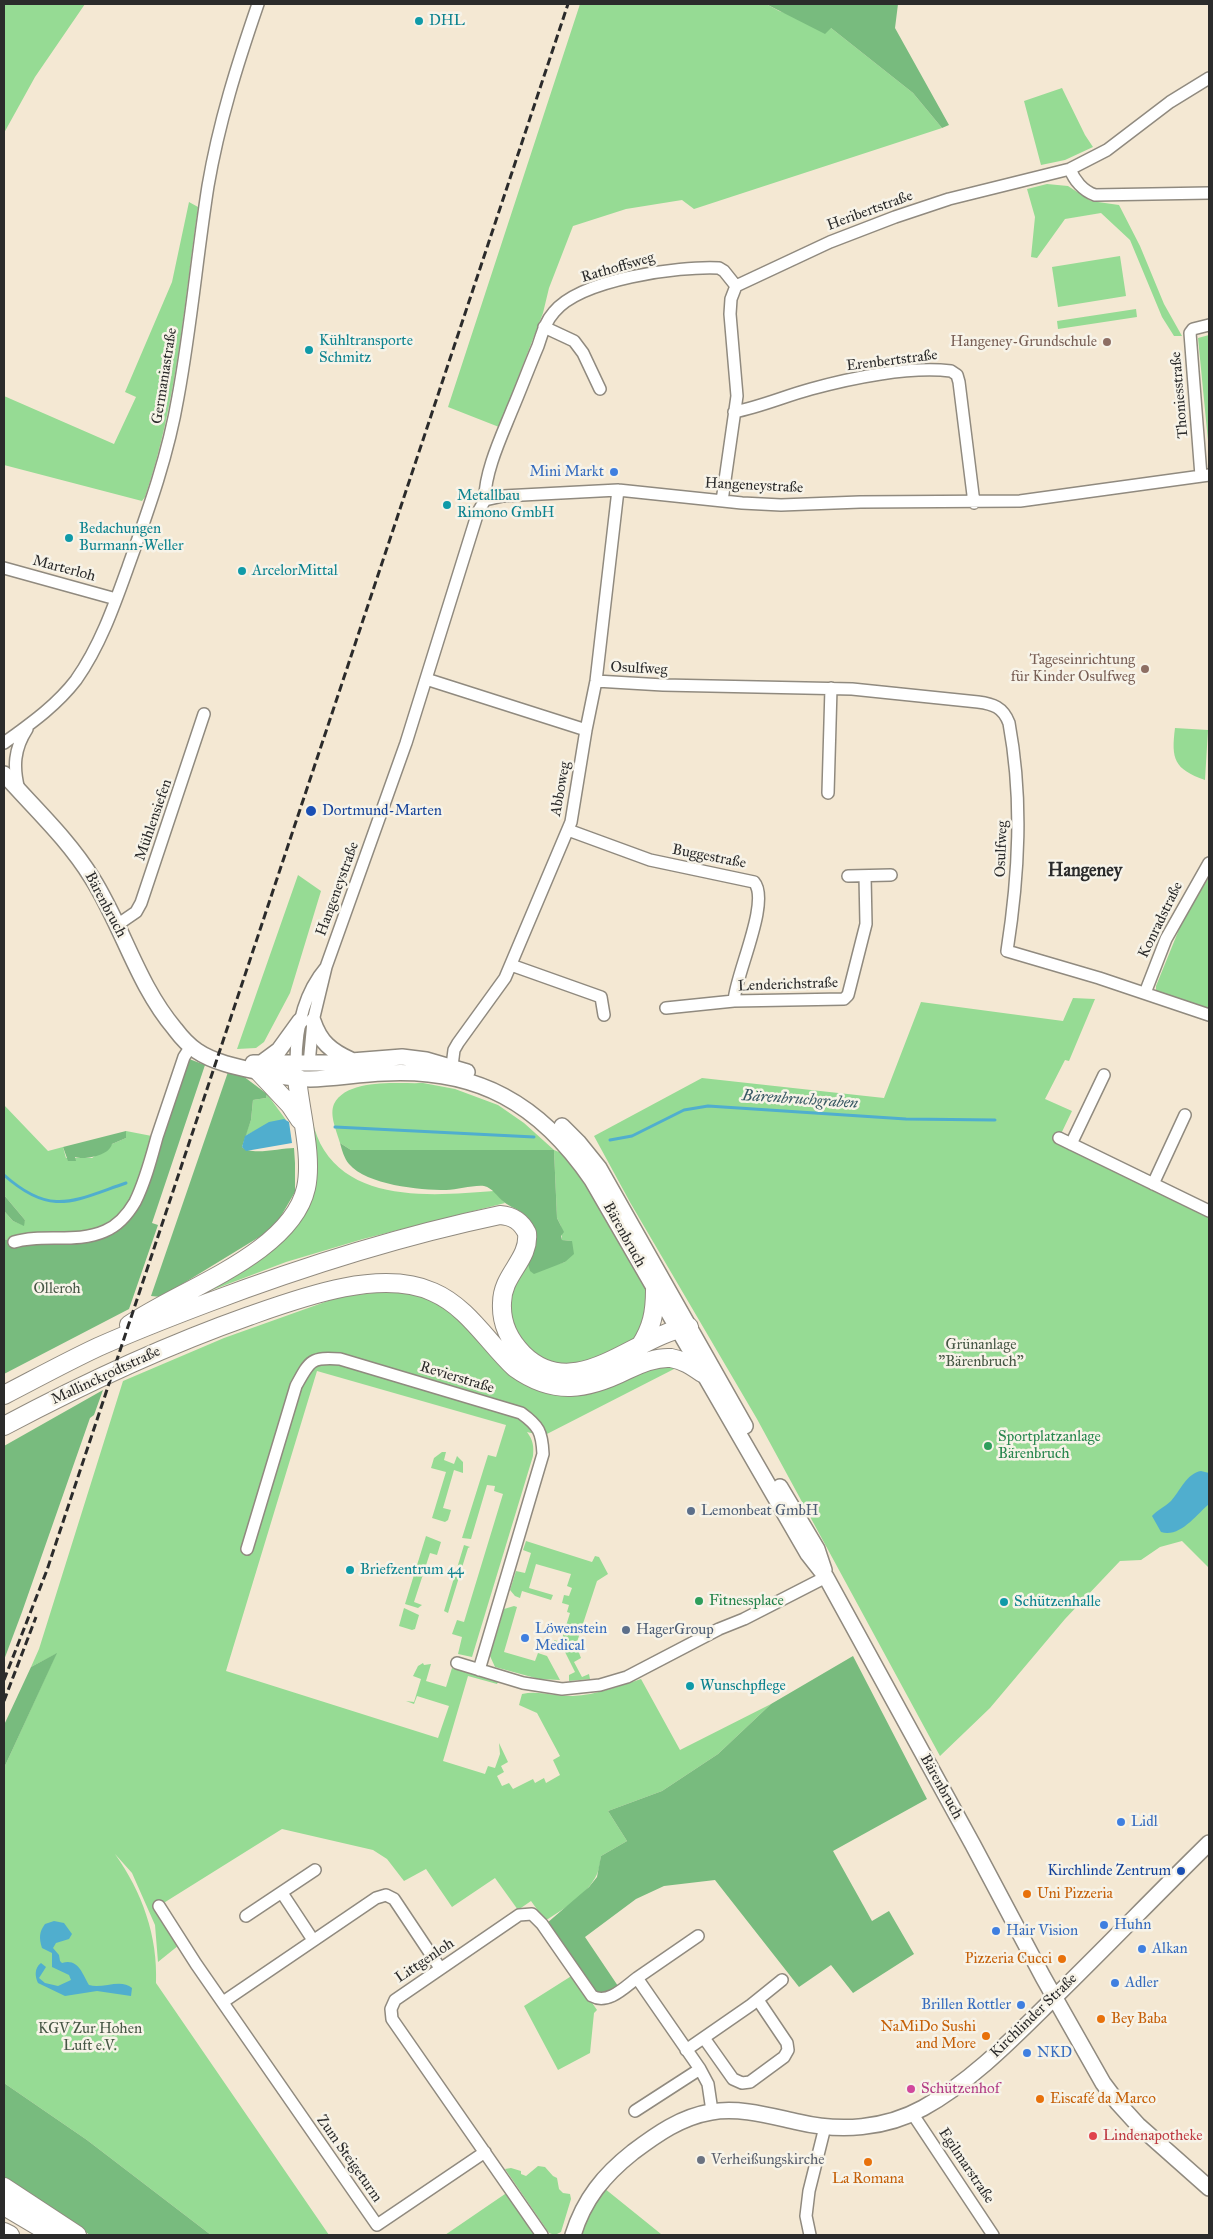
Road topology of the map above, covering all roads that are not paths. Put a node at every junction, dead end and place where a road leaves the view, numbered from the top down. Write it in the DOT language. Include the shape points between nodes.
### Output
graph roads {
  1 [pos="258,4"];
  2 [pos="1209,78"];
  3 [pos="1070,169"];
  4 [pos="1209,193"];
  5 [pos="736,286"];
  6 [pos="1209,325"];
  7 [pos="544,327"];
  8 [pos="600,389"];
  9 [pos="734,412"];
  10 [pos="1205,475"];
  11 [pos="618,490"];
  12 [pos="485,500"];
  13 [pos="722,502"];
  14 [pos="974,503"];
  15 [pos="4,568"];
  16 [pos="116,599"];
  17 [pos="426,679"];
  18 [pos="596,681"];
  19 [pos="831,688"];
  20 [pos="204,714"];
  21 [pos="31,724"];
  22 [pos="586,730"];
  23 [pos="4,743"];
  24 [pos="4,774"];
  25 [pos="19,792"];
  26 [pos="828,793"];
  27 [pos="568,830"];
  28 [pos="1209,863"];
  29 [pos="891,875"];
  30 [pos="848,876"];
  31 [pos="866,876"];
  32 [pos="116,925"];
  33 [pos="511,965"];
  34 [pos="1146,993"];
  35 [pos="734,1001"];
  36 [pos="666,1009"];
  37 [pos="604,1015"];
  38 [pos="1209,1015"];
  39 [pos="307,1021"];
  40 [pos="191,1046"];
  41 [pos="351,1060"];
  42 [pos="452,1066"];
  43 [pos="260,1068"];
  44 [pos="301,1068"];
  45 [pos="1104,1075"];
  46 [pos="1185,1114"];
  47 [pos="302,1123"];
  48 [pos="1059,1138"];
  49 [pos="1071,1144"];
  50 [pos="1154,1184"];
  51 [pos="1209,1210"];
  52 [pos="14,1242"];
  53 [pos="655,1290"];
  54 [pos="683,1331"];
  55 [pos="640,1346"];
  56 [pos="98,1347"];
  57 [pos="636,1366"];
  58 [pos="702,1373"];
  59 [pos="4,1395"];
  60 [pos="4,1426"];
  61 [pos="247,1550"];
  62 [pos="826,1577"];
  63 [pos="457,1663"];
  64 [pos="479,1670"];
  65 [pos="1209,1843"];
  66 [pos="315,1870"];
  67 [pos="282,1893"];
  68 [pos="159,1906"];
  69 [pos="246,1916"];
  70 [pos="698,1936"];
  71 [pos="314,1940"];
  72 [pos="440,1968"];
  73 [pos="637,1978"];
  74 [pos="782,1980"];
  75 [pos="1054,1998"];
  76 [pos="758,2000"];
  77 [pos="223,2002"];
  78 [pos="704,2038"];
  79 [pos="686,2050"];
  80 [pos="700,2069"];
  81 [pos="635,2111"];
  82 [pos="712,2111"];
  83 [pos="912,2113"];
  84 [pos="825,2127"];
  85 [pos="485,2152"];
  86 [pos="4,2187"];
  87 [pos="1209,2188"];
  88 [pos="4,2206"];
  89 [pos="4,2232"];
  90 [pos="10,2235"];
  91 [pos="53,2235"];
  92 [pos="77,2235"];
  93 [pos="542,2235"];
  94 [pos="573,2235"];
  95 [pos="810,2235"];
  96 [pos="993,2235"];
  1 -- 16 [label="street, Germaniastraße" via="230,85 208,185 169,442"];
  2 -- 3 [label="street, Heribertstraße" via="1170,102 1106,150"];
  3 -- 4 [label="street" via="1073,178 1095,195"];
  3 -- 5 [label="street, Heribertstraße" via="949,199 895,217 830,242"];
  5 -- 7 [label="street, Rathoffsweg" via="719,268 643,274 571,298 554,312"];
  5 -- 9 [label="street" via="730,314 737,396"];
  6 -- 10 [label="street, Thoniesstraße" via="1190,333"];
  7 -- 8 [label="street" via="574,342 583,353"];
  7 -- 12 [label="street, Rathoffsweg" via="484,488"];
  9 -- 13 [label="street"];
  9 -- 14 [label="street, Erenbertstraße" via="850,380 916,370 951,370 959,382"];
  10 -- 14 [label="street, Hangeneystraße" via="1058,498"];
  11 -- 12 [label="street, Hangeneystraße" via="503,496"];
  11 -- 13 [label="street, Hangeneystraße"];
  11 -- 18 [label="street, Abboweg"];
  12 -- 17 [label="street, Hangeneystraße" via="478,512"];
  13 -- 14 [label="street, Hangeneystraße" via="781,505"];
  15 -- 16 [label="street, Marterloh"];
  16 -- 21 [label="street, Germaniastraße" via="97,646 80,674 51,708"];
  17 -- 22 [label="street"];
  17 -- 39 [label="street, Hangeneystraße"];
  18 -- 19 [label="street, Osulfweg"];
  18 -- 22 [label="street, Abboweg"];
  19 -- 26 [label="street"];
  19 -- 34 [label="street, Osulfweg" via="978,702 1001,709 1009,722 1018,810 1016,896 1007,951"];
  20 -- 32 [label="street, Mühlensiefen" via="141,903 136,912"];
  21 -- 23 [label="street, Germaniastraße"];
  21 -- 25 [label="street, Germaniastraße" via="21,738 15,760"];
  22 -- 27 [label="street, Abboweg"];
  24 -- 25 [label="main road, Bärenbruch"];
  25 -- 32 [label="main road, Bärenbruch" via="79,859"];
  27 -- 33 [label="street, Abboweg"];
  27 -- 35 [label="street, Buggestraße" via="650,860 754,882 758,886 754,923"];
  28 -- 34 [label="street, Konradstraße" via="1166,939"];
  29 -- 31 [label="street"];
  30 -- 31 [label="street"];
  31 -- 35 [label="street, Lenderichstraße" via="866,924 848,995 844,999"];
  32 -- 40 [label="main road, Bärenbruch" via="153,1000"];
  33 -- 37 [label="street" via="601,997"];
  33 -- 42 [label="street, Abboweg" via="458,1043"];
  34 -- 38 [label="street, Osulfweg"];
  35 -- 36 [label="street, Lenderichstraße"];
  39 -- 41 [label="main road" via="322,1042"];
  39 -- 43 [label="main road"];
  39 -- 44 [label="street, Hangeneystraße"];
  40 -- 43 [label="main road, Bärenbruch" via="206,1056 244,1069"];
  40 -- 52 [label="street" via="184,1057 136,1200 127,1214 116,1225 87,1237"];
  41 -- 42 [label="main road, Bärenbruch" via="402,1057"];
  41 -- 44 [label="main road, Bärenbruch"];
  42 -- 54 [label="main road, Bärenbruch" via="509,1088 532,1102 578,1142 599,1168"];
  43 -- 44 [label="main road, Bärenbruch"];
  43 -- 47 [label="highway"];
  44 -- 47 [label="highway"];
  44 -- 53 [label="main road, Bärenbruch" via="328,1078 385,1072 433,1073 470,1082 513,1100 552,1129 580,1161"];
  45 -- 49 [label="street"];
  46 -- 50 [label="street"];
  47 -- 56 [label="highway" via="306,1189 286,1227 250,1255 150,1311"];
  48 -- 49 [label="street"];
  49 -- 50 [label="street"];
  50 -- 51 [label="street"];
  53 -- 54 [label="main road, Bärenbruch"];
  53 -- 55 [label="highway" via="654,1317"];
  54 -- 55 [label="highway"];
  54 -- 57 [label="highway"];
  54 -- 58 [label="main road, Bärenbruch"];
  54 -- 62 [label="main road, Bärenbruch" via="809,1534"];
  55 -- 56 [label="highway" via="605,1364 574,1373 547,1369 526,1357 506,1329 502,1303 504,1287 526,1250 527,1233 518,1220 500,1215 400,1239 313,1265 146,1326"];
  56 -- 59 [label="highway, Mallinckrodtstraße"];
  57 -- 58 [label="highway" via="669,1358"];
  57 -- 60 [label="highway, Mallinckrodtstraße" via="580,1387 564,1388 542,1383 515,1368 452,1302 431,1291 396,1284 360,1285 321,1291 210,1330 75,1388"];
  58 -- 62 [label="main road, Bärenbruch" via="808,1554"];
  61 -- 64 [label="street, Revierstraße" via="296,1386 305,1368 320,1358 340,1359 521,1413 534,1423 542,1436 543,1454"];
  62 -- 64 [label="street" via="627,1678 586,1688 562,1689 523,1683"];
  62 -- 75 [label="main road, Bärenbruch" via="974,1845"];
  63 -- 64 [label="street"];
  65 -- 75 [label="main road, Kirchlinder Straße"];
  66 -- 67 [label="street"];
  67 -- 69 [label="street"];
  67 -- 71 [label="street"];
  68 -- 77 [label="street, Zum Steigeturm"];
  70 -- 73 [label="street, Littgenloh"];
  71 -- 72 [label="street" via="376,1898 386,1895 394,1899"];
  71 -- 77 [label="street"];
  72 -- 73 [label="street, Littgenloh" via="526,1913 537,1918 592,1996 608,1998"];
  72 -- 85 [label="street, Littgenloh" via="394,2000 392,2019"];
  73 -- 79 [label="street"];
  74 -- 76 [label="street"];
  75 -- 83 [label="main road, Kirchlinder Straße" via="981,2065 932,2103"];
  75 -- 87 [label="main road, Bärenbruch" via="1118,2103"];
  76 -- 78 [label="street"];
  76 -- 78 [label="street" via="787,2042 788,2050 784,2058 750,2082 733,2080"];
  77 -- 85 [label="street, Zum Steigeturm" via="377,2225"];
  78 -- 79 [label="street"];
  79 -- 80 [label="street"];
  80 -- 81 [label="street"];
  80 -- 82 [label="street" via="709,2087"];
  82 -- 84 [label="main road, Kirchlinder Straße" via="754,2112"];
  82 -- 94 [label="main road, Kirchlinder Straße" via="687,2118 663,2130 610,2172 591,2194"];
  83 -- 84 [label="main road, Kirchlinder Straße" via="883,2124"];
  83 -- 96 [label="street, Egilmarstraße"];
  84 -- 95 [label="street" via="809,2191 806,2216"];
  85 -- 93 [label="street, Littgenloh"];
  86 -- 92 [label="highway"];
  88 -- 91 [label="highway"];
  89 -- 90 [label="highway"];
}
